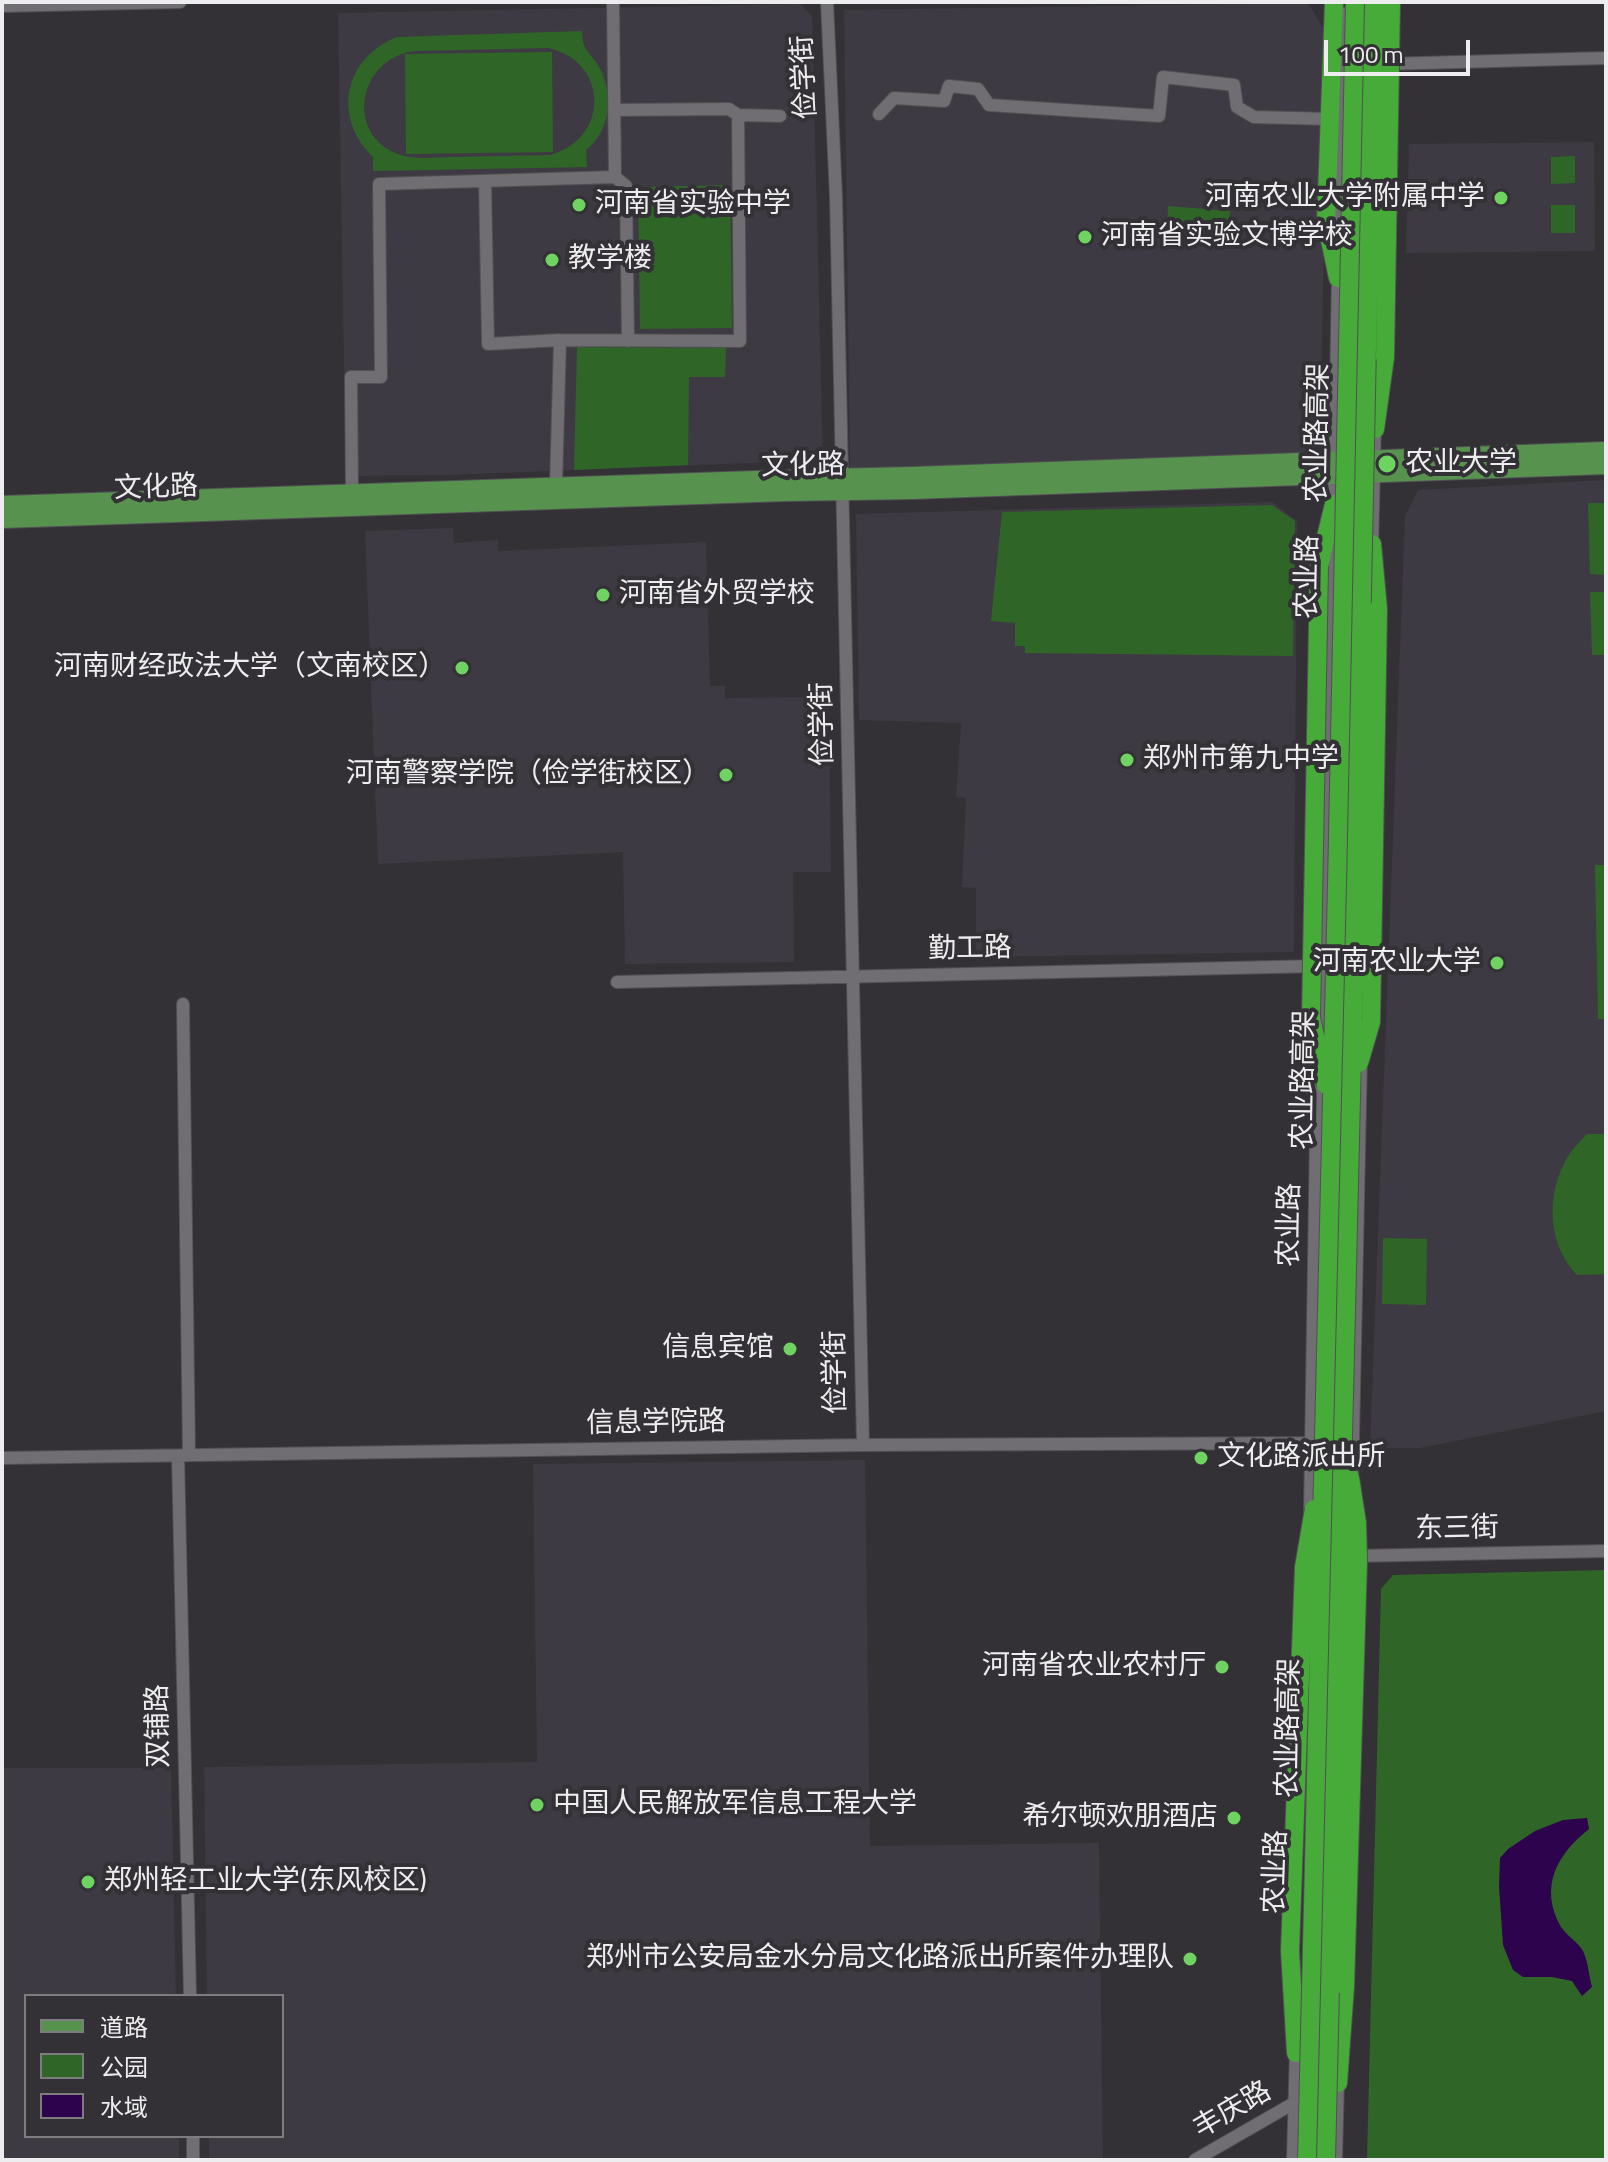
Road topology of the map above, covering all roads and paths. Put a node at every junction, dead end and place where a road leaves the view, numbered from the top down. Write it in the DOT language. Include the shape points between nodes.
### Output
graph roads {
  1 [pos="180,2"];
  2 [pos="613,2"];
  3 [pos="827,2"];
  4 [pos="1334,2"];
  5 [pos="1343,2"];
  6 [pos="1355,2"];
  7 [pos="1374,2"];
  8 [pos="1388,2"];
  9 [pos="2,6"];
  10 [pos="1606,58"];
  11 [pos="1384,64"];
  12 [pos="1341,65"];
  13 [pos="614,110"];
  14 [pos="879,114"];
  15 [pos="738,115"];
  16 [pos="780,116"];
  17 [pos="1330,119"];
  18 [pos="615,177"];
  19 [pos="485,181"];
  20 [pos="1338,278"];
  21 [pos="560,340"];
  22 [pos="628,341"];
  23 [pos="1375,429"];
  24 [pos="1606,450"];
  25 [pos="1606,466"];
  26 [pos="1374,467"];
  27 [pos="1334,468"];
  28 [pos="843,484"];
  29 [pos="556,486"];
  30 [pos="352,493"];
  31 [pos="2,504"];
  32 [pos="1334,504"];
  33 [pos="2,520"];
  34 [pos="1372,544"];
  35 [pos="1323,966"];
  36 [pos="853,977"];
  37 [pos="617,982"];
  38 [pos="183,1004"];
  39 [pos="1351,1089"];
  40 [pos="1332,1116"];
  41 [pos="1311,1443"];
  42 [pos="863,1445"];
  43 [pos="1343,1446"];
  44 [pos="184,1456"];
  45 [pos="2,1458"];
  46 [pos="1324,1459"];
  47 [pos="1606,1551"];
  48 [pos="1350,1556"];
  49 [pos="1309,1557"];
  50 [pos="190,1994"];
  51 [pos="1296,2053"];
  52 [pos="1338,2083"];
  53 [pos="1294,2103"];
  54 [pos="193,2138"];
  55 [pos="193,2160"];
  56 [pos="1195,2160"];
  57 [pos="1293,2160"];
  58 [pos="1307,2160"];
  59 [pos="1326,2160"];
  60 [pos="1336,2160"];
  1 -- 9 [label="street"];
  2 -- 13 [label="street"];
  3 -- 28 [label="street, 俭学街"];
  4 -- 17 [label="highway"];
  5 -- 12 [label="street, 农业路"];
  6 -- 40 [label="highway, 农业路高架, bridge"];
  7 -- 39 [label="highway, 农业路高架, bridge"];
  8 -- 11 [label="street"];
  8 -- 23 [label="highway, bridge" via="1385,357"];
  10 -- 11 [label="street"];
  11 -- 12 [label="street"];
  11 -- 23 [label="street"];
  12 -- 20 [label="street, 农业路"];
  13 -- 15 [label="street" via="729,109"];
  13 -- 18 [label="street"];
  14 -- 17 [label="street" via="894,98 944,101 949,86 978,89 989,105 1159,116 1163,77 1234,85 1237,107 1254,117"];
  15 -- 16 [label="street"];
  15 -- 22 [label="street" via="740,341"];
  17 -- 20 [label="highway" via="1326,221"];
  18 -- 19 [label="street"];
  18 -- 22 [label="street" via="626,186"];
  19 -- 21 [label="street" via="488,344"];
  19 -- 30 [label="street" via="379,184 381,377 351,377"];
  20 -- 27 [label="street, 农业路"];
  21 -- 22 [label="street"];
  21 -- 29 [label="street"];
  23 -- 26 [label="street"];
  24 -- 26 [label="main road, 文化路"];
  25 -- 26 [label="main road, 文化路"];
  26 -- 27 [label="main road, 文化路"];
  26 -- 34 [label="street"];
  27 -- 28 [label="main road, 文化路"];
  27 -- 32 [label="street, 农业路"];
  28 -- 29 [label="main road, 文化路"];
  28 -- 33 [label="main road, 文化路"];
  28 -- 36 [label="street, 俭学街"];
  29 -- 30 [label="main road, 文化路"];
  30 -- 31 [label="main road, 文化路"];
  32 -- 35 [label="street, 农业路"];
  32 -- 40 [label="highway, bridge" via="1319,566 1311,1018"];
  34 -- 39 [label="highway, bridge" via="1378,609 1371,1022"];
  34 -- 48 [label="street"];
  35 -- 36 [label="street, 勤工路"];
  35 -- 41 [label="street, 农业路"];
  36 -- 37 [label="street, 勤工路"];
  36 -- 42 [label="street, 俭学街"];
  38 -- 44 [label="street, 双铺路"];
  39 -- 43 [label="highway, 农业路高架, bridge"];
  40 -- 46 [label="highway, 农业路高架, bridge"];
  41 -- 42 [label="street, 信息学院路"];
  41 -- 49 [label="street, 农业路"];
  42 -- 44 [label="street, 信息学院路"];
  43 -- 52 [label="highway, bridge" via="1355,1501 1358,1561"];
  43 -- 59 [label="highway, 农业路高架, bridge"];
  44 -- 45 [label="street, 信息学院路"];
  44 -- 50 [label="street, 双铺路"];
  46 -- 51 [label="highway, bridge" via="1304,1567 1290,1951"];
  46 -- 58 [label="highway, 农业路高架, bridge"];
  47 -- 48 [label="street, 东三街"];
  48 -- 49 [label="street, 东三街"];
  48 -- 52 [label="street"];
  49 -- 51 [label="street, 农业路"];
  51 -- 53 [label="street, 农业路"];
  52 -- 60 [label="street"];
  53 -- 56 [label="street, 丰庆路"];
  53 -- 57 [label="street, 农业路"];
  54 -- 55 [label="street"];
}
